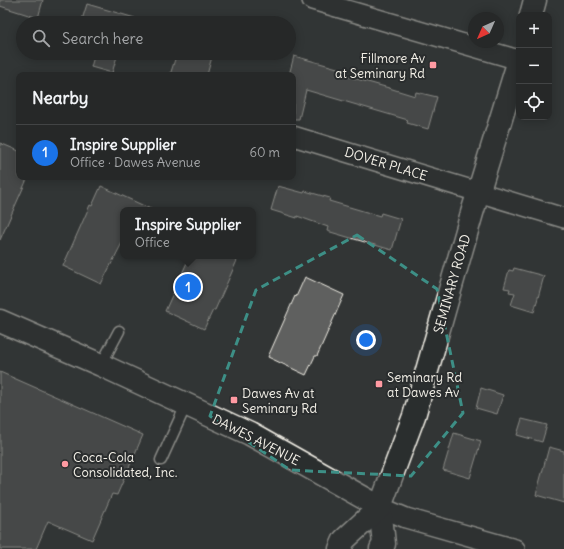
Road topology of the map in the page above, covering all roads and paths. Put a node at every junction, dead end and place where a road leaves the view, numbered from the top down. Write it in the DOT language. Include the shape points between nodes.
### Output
graph roads {
  1 [pos="312,0"];
  2 [pos="535,0"];
  3 [pos="532,12"];
  4 [pos="516,59"];
  5 [pos="516,70"];
  6 [pos="296,137"];
  7 [pos="479,192"];
  8 [pos="564,218"];
  9 [pos="0,322"];
  10 [pos="119,330"];
  11 [pos="101,365"];
  12 [pos="186,405"];
  13 [pos="161,460"];
  14 [pos="380,507"];
  15 [pos="340,549"];
  16 [pos="382,549"];
  17 [pos="515,549"];
  1 -- 4 [label="street"];
  2 -- 3 [label="main road"];
  5 -- 7 [label="main road, SEMINARY ROAD"];
  6 -- 7 [label="street, DOVER PLACE"];
  7 -- 8 [label="street, DOVER PLACE"];
  7 -- 14 [label="main road, SEMINARY ROAD" via="414,416"];
  9 -- 11 [label="main road, DAWES AVENUE"];
  10 -- 11 [label="lane"];
  11 -- 12 [label="main road, DAWES AVENUE"];
  12 -- 13 [label="lane"];
  12 -- 14 [label="main road, DAWES AVENUE" via="250,434"];
  14 -- 15 [label="main road, SEMINARY ROAD" via="344,540"];
  14 -- 16 [label="main road, SEMINARY ROAD" via="384,544"];
  14 -- 17 [label="street, DAWES AVENUE" via="406,518"];
}
